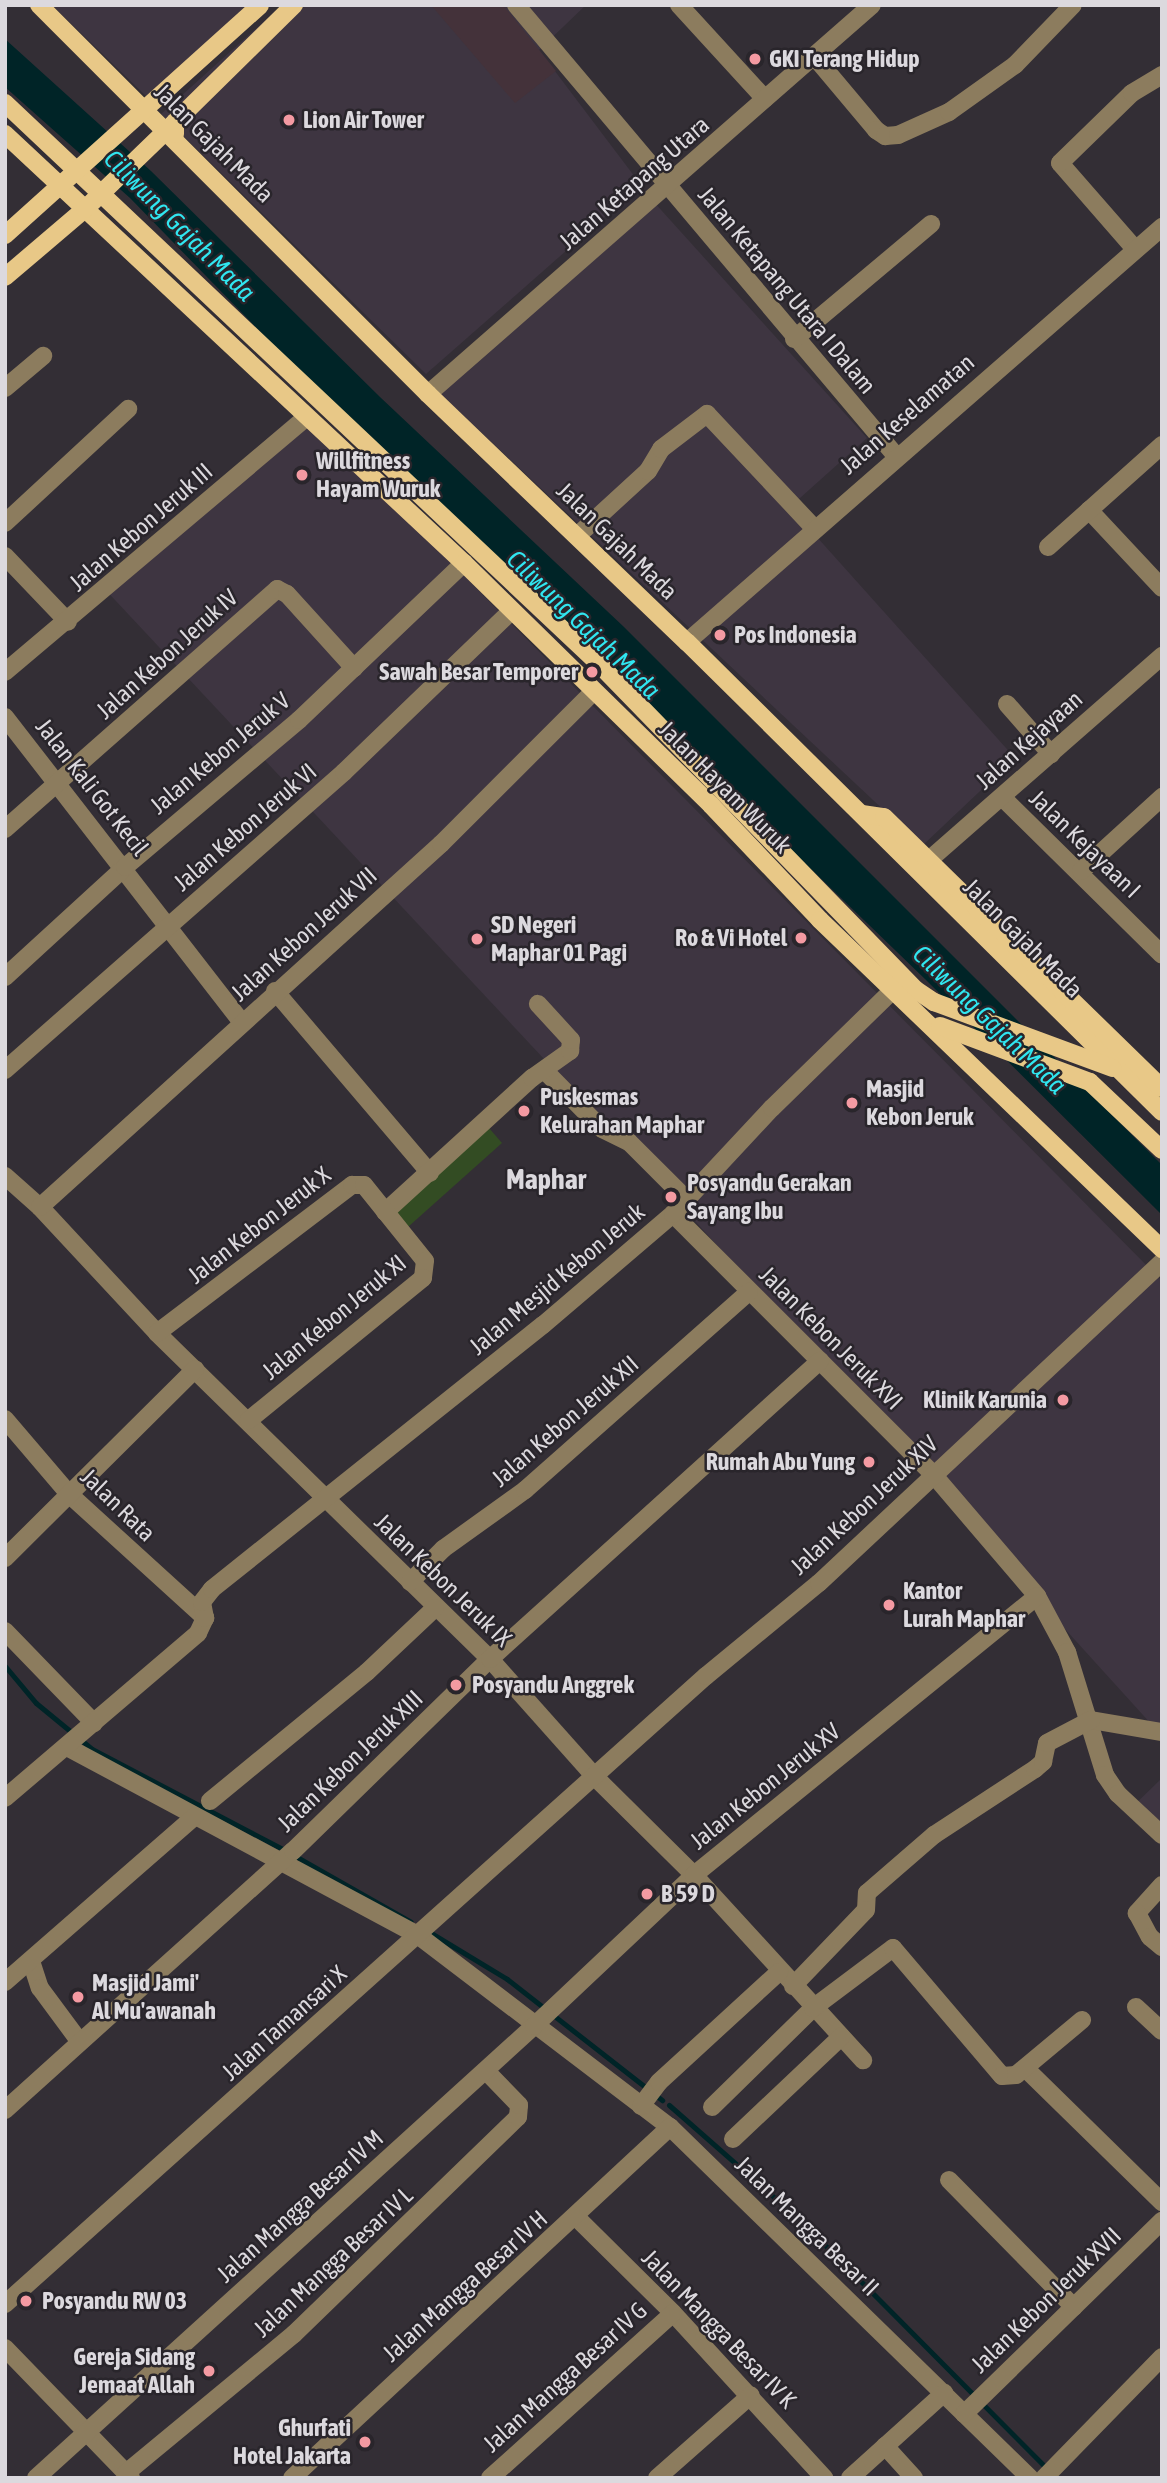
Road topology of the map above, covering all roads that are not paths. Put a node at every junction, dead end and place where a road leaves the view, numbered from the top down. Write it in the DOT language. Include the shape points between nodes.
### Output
graph roads {
  1 [pos="39,5"];
  2 [pos="260,5"];
  3 [pos="294,5"];
  4 [pos="516,5"];
  5 [pos="679,5"];
  6 [pos="872,5"];
  7 [pos="1073,5"];
  8 [pos="234,28"];
  9 [pos="250,45"];
  10 [pos="814,56"];
  11 [pos="1162,75"];
  12 [pos="765,99"];
  13 [pos="5,103"];
  14 [pos="144,109"];
  15 [pos="171,126"];
  16 [pos="5,134"];
  17 [pos="82,168"];
  18 [pos="62,187"];
  19 [pos="669,187"];
  20 [pos="105,189"];
  21 [pos="85,209"];
  22 [pos="931,224"];
  23 [pos="1162,227"];
  24 [pos="5,235"];
  25 [pos="1135,249"];
  26 [pos="5,276"];
  27 [pos="794,338"];
  28 [pos="43,356"];
  29 [pos="5,388"];
  30 [pos="428,394"];
  31 [pos="128,409"];
  32 [pos="306,418"];
  33 [pos="1162,445"];
  34 [pos="896,456"];
  35 [pos="1089,510"];
  36 [pos="5,523"];
  37 [pos="814,528"];
  38 [pos="577,536"];
  39 [pos="1048,547"];
  40 [pos="5,556"];
  41 [pos="464,564"];
  42 [pos="1162,588"];
  43 [pos="510,612"];
  44 [pos="68,622"];
  45 [pos="687,642"];
  46 [pos="1162,656"];
  47 [pos="354,668"];
  48 [pos="5,672"];
  49 [pos="594,691"];
  50 [pos="1007,704"];
  51 [pos="5,717"];
  52 [pos="1051,754"];
  53 [pos="60,784"];
  54 [pos="1162,797"];
  55 [pos="1003,798"];
  56 [pos="862,814"];
  57 [pos="5,829"];
  58 [pos="929,860"];
  59 [pos="125,867"];
  60 [pos="1081,871"];
  61 [pos="800,898"];
  62 [pos="170,926"];
  63 [pos="1162,955"];
  64 [pos="5,977"];
  65 [pos="893,990"];
  66 [pos="275,991"];
  67 [pos="538,1004"];
  68 [pos="242,1022"];
  69 [pos="5,1070"];
  70 [pos="545,1072"];
  71 [pos="1125,1076"];
  72 [pos="1162,1088"];
  73 [pos="1162,1112"];
  74 [pos="1162,1150"];
  75 [pos="429,1173"];
  76 [pos="5,1176"];
  77 [pos="687,1200"];
  78 [pos="40,1207"];
  79 [pos="385,1212"];
  80 [pos="673,1214"];
  81 [pos="1162,1249"];
  82 [pos="1162,1262"];
  83 [pos="750,1292"];
  84 [pos="157,1333"];
  85 [pos="820,1362"];
  86 [pos="195,1369"];
  87 [pos="5,1419"];
  88 [pos="249,1420"];
  89 [pos="932,1473"];
  90 [pos="70,1495"];
  91 [pos="326,1499"];
  92 [pos="5,1558"];
  93 [pos="410,1583"];
  94 [pos="1037,1596"];
  95 [pos="435,1608"];
  96 [pos="205,1618"];
  97 [pos="5,1631"];
  98 [pos="490,1659"];
  99 [pos="1091,1720"];
  100 [pos="90,1726"];
  101 [pos="1162,1732"];
  102 [pos="68,1745"];
  103 [pos="596,1779"];
  104 [pos="5,1798"];
  105 [pos="210,1801"];
  106 [pos="195,1816"];
  107 [pos="1162,1835"];
  108 [pos="284,1859"];
  109 [pos="694,1875"];
  110 [pos="1162,1885"];
  111 [pos="419,1935"];
  112 [pos="1162,1947"];
  113 [pos="31,1961"];
  114 [pos="779,1972"];
  115 [pos="5,1982"];
  116 [pos="793,1986"];
  117 [pos="1136,2007"];
  118 [pos="813,2008"];
  119 [pos="1082,2020"];
  120 [pos="538,2023"];
  121 [pos="1162,2031"];
  122 [pos="841,2037"];
  123 [pos="80,2042"];
  124 [pos="863,2060"];
  125 [pos="1025,2068"];
  126 [pos="486,2071"];
  127 [pos="648,2096"];
  128 [pos="712,2107"];
  129 [pos="5,2110"];
  130 [pos="670,2127"];
  131 [pos="733,2139"];
  132 [pos="949,2180"];
  133 [pos="1162,2202"];
  134 [pos="576,2217"];
  135 [pos="1162,2221"];
  136 [pos="5,2304"];
  137 [pos="1074,2307"];
  138 [pos="673,2313"];
  139 [pos="5,2348"];
  140 [pos="1162,2357"];
  141 [pos="944,2393"];
  142 [pos="751,2395"];
  143 [pos="968,2410"];
  144 [pos="87,2433"];
  145 [pos="885,2446"];
  146 [pos="129,2475"];
  147 [pos="36,2478"];
  148 [pos="292,2478"];
  149 [pos="490,2478"];
  150 [pos="657,2478"];
  151 [pos="824,2478"];
  152 [pos="850,2478"];
  153 [pos="914,2478"];
  154 [pos="1030,2478"];
  155 [pos="1044,2478"];
  1 -- 14 [label="main road, Jalan Gajah Mada"];
  2 -- 8 [label="main road"];
  3 -- 9 [label="main road"];
  4 -- 19 [label="street, Jalan Ketapang Utara I Dalam"];
  5 -- 12 [label="street"];
  6 -- 10 [label="street, Jalan Ketapang Utara"];
  7 -- 10 [label="street" via="1015,65 949,112 898,135 885,136 876,130"];
  8 -- 9 [label="main road"];
  8 -- 14 [label="main road"];
  9 -- 15 [label="main road"];
  10 -- 12 [label="street, Jalan Ketapang Utara"];
  11 -- 25 [label="street" via="1132,93 1060,163"];
  12 -- 19 [label="street, Jalan Ketapang Utara"];
  13 -- 17 [label="main road, Jalan Hayam Wuruk"];
  14 -- 15 [label="main road, Jalan Gajah Mada"];
  14 -- 17 [label="main road"];
  15 -- 20 [label="main road"];
  15 -- 30 [label="main road, Jalan Gajah Mada" via="181,145"];
  16 -- 18 [label="main road, Jalan Hayam Wuruk"];
  17 -- 18 [label="main road"];
  17 -- 20 [label="main road, Jalan Hayam Wuruk"];
  18 -- 21 [label="main road, Jalan Hayam Wuruk"];
  18 -- 24 [label="main road"];
  19 -- 27 [label="street, Jalan Ketapang Utara I Dalam"];
  19 -- 30 [label="street, Jalan Ketapang Utara"];
  20 -- 21 [label="main road"];
  20 -- 71 [label="main road, Jalan Hayam Wuruk" via="598,663 916,990 945,1006"];
  21 -- 26 [label="main road"];
  21 -- 32 [label="main road, Jalan Hayam Wuruk"];
  22 -- 27 [label="street"];
  23 -- 25 [label="street, Jalan Keselamatan"];
  25 -- 34 [label="street, Jalan Keselamatan"];
  27 -- 34 [label="street, Jalan Ketapang Utara I Dalam"];
  28 -- 29 [label="street"];
  30 -- 38 [label="main road, Jalan Gajah Mada"];
  31 -- 36 [label="street"];
  32 -- 41 [label="main road, Jalan Hayam Wuruk"];
  32 -- 44 [label="street, Jalan Kebon Jeruk III"];
  33 -- 35 [label="street"];
  34 -- 37 [label="street, Jalan Keselamatan"];
  35 -- 39 [label="street"];
  35 -- 42 [label="street"];
  37 -- 38 [label="street" via="707,414 668,443 648,471"];
  37 -- 45 [label="street, Jalan Keselamatan"];
  38 -- 45 [label="main road, Jalan Gajah Mada"];
  40 -- 44 [label="street"];
  41 -- 43 [label="main road, Jalan Hayam Wuruk"];
  41 -- 47 [label="street, Jalan Kebon Jeruk V"];
  43 -- 49 [label="main road, Jalan Hayam Wuruk"];
  43 -- 62 [label="street, Jalan Kebon Jeruk VI" via="344,772"];
  44 -- 48 [label="street, Jalan Kebon Jeruk III"];
  45 -- 56 [label="main road, Jalan Gajah Mada"];
  46 -- 52 [label="street, Jalan Kejayaan"];
  47 -- 53 [label="street, Jalan Kebon Jeruk IV" via="287,594 276,589"];
  47 -- 59 [label="street, Jalan Kebon Jeruk V"];
  49 -- 61 [label="main road, Jalan Hayam Wuruk"];
  49 -- 66 [label="street, Jalan Kebon Jeruk VII" via="441,844"];
  50 -- 52 [label="street"];
  51 -- 53 [label="street, Jalan Kali Got Kecil"];
  52 -- 55 [label="street, Jalan Kejayaan"];
  53 -- 57 [label="street, Jalan Kebon Jeruk IV"];
  53 -- 59 [label="street, Jalan Kali Got Kecil"];
  54 -- 60 [label="street"];
  55 -- 58 [label="street, Jalan Kejayaan"];
  55 -- 60 [label="street, Jalan Kejayaan I"];
  56 -- 58 [label="main road" via="884,817"];
  56 -- 71 [label="main road, Jalan Gajah Mada"];
  58 -- 72 [label="main road"];
  59 -- 62 [label="street, Jalan Kali Got Kecil"];
  59 -- 64 [label="street, Jalan Kebon Jeruk V"];
  60 -- 63 [label="street, Jalan Kejayaan I"];
  61 -- 65 [label="main road, Jalan Hayam Wuruk"];
  61 -- 74 [label="main road" via="930,1019 971,1041 1090,1082"];
  62 -- 68 [label="street, Jalan Kali Got Kecil"];
  62 -- 69 [label="street, Jalan Kebon Jeruk VI"];
  65 -- 77 [label="street, Jalan Mesjid Kebon Jeruk" via="772,1108"];
  65 -- 81 [label="main road, Jalan Hayam Wuruk"];
  66 -- 68 [label="street, Jalan Kebon Jeruk VII"];
  66 -- 75 [label="street"];
  67 -- 70 [label="street" via="571,1040 570,1051"];
  68 -- 78 [label="street, Jalan Kebon Jeruk VII"];
  70 -- 75 [label="street" via="532,1077"];
  70 -- 77 [label="street" via="602,1129 629,1142"];
  71 -- 73 [label="main road, Jalan Gajah Mada"];
  75 -- 79 [label="street"];
  76 -- 78 [label="street, Jalan Kebon Jeruk IX"];
  77 -- 80 [label="street, Jalan Mesjid Kebon Jeruk"];
  78 -- 84 [label="street, Jalan Kebon Jeruk IX"];
  79 -- 84 [label="street, Jalan Kebon Jeruk X" via="364,1185 356,1182"];
  79 -- 88 [label="street, Jalan Kebon Jeruk XI" via="425,1261 423,1278"];
  80 -- 83 [label="street, Jalan Kebon Jeruk XVI"];
  80 -- 91 [label="street, Jalan Mesjid Kebon Jeruk"];
  82 -- 89 [label="street, Jalan Kebon Jeruk XIV"];
  83 -- 85 [label="street, Jalan Kebon Jeruk XVI"];
  83 -- 93 [label="street, Jalan Kebon Jeruk XII" via="525,1490 443,1549"];
  84 -- 86 [label="street, Jalan Kebon Jeruk IX"];
  85 -- 89 [label="street, Jalan Kebon Jeruk XVI"];
  85 -- 98 [label="street, Jalan Kebon Jeruk XIII"];
  86 -- 88 [label="street, Jalan Kebon Jeruk IX"];
  86 -- 90 [label="street"];
  87 -- 90 [label="street, Jalan Rata"];
  88 -- 91 [label="street, Jalan Kebon Jeruk IX"];
  89 -- 94 [label="street, Jalan Kebon Jeruk XVI"];
  89 -- 103 [label="street, Jalan Kebon Jeruk XIV" via="819,1583 706,1675"];
  90 -- 92 [label="street"];
  90 -- 96 [label="street, Jalan Rata"];
  91 -- 93 [label="street, Jalan Kebon Jeruk IX"];
  91 -- 96 [label="street, Jalan Mesjid Kebon Jeruk" via="212,1589 202,1602"];
  93 -- 95 [label="street, Jalan Kebon Jeruk IX"];
  94 -- 99 [label="street, Jalan Kebon Jeruk XVI" via="1066,1652"];
  94 -- 109 [label="street, Jalan Kebon Jeruk XV"];
  95 -- 98 [label="street, Jalan Kebon Jeruk IX"];
  95 -- 105 [label="street" via="367,1672"];
  96 -- 100 [label="street, Jalan Mesjid Kebon Jeruk" via="198,1633 162,1668"];
  97 -- 100 [label="street"];
  98 -- 103 [label="street, Jalan Kebon Jeruk IX"];
  98 -- 108 [label="street, Jalan Kebon Jeruk XIII"];
  99 -- 101 [label="street"];
  99 -- 107 [label="street, Jalan Kebon Jeruk XVI" via="1105,1775 1118,1794"];
  99 -- 116 [label="street" via="1047,1743 1043,1762 1035,1769 934,1835 867,1893 866,1910 831,1941 829,1952"];
  100 -- 102 [label="street, Jalan Mesjid Kebon Jeruk"];
  102 -- 104 [label="street, Jalan Mesjid Kebon Jeruk"];
  102 -- 106 [label="street, Jalan Mangga Besar II"];
  103 -- 109 [label="street, Jalan Kebon Jeruk IX"];
  103 -- 111 [label="street, Jalan Tamansari X"];
  106 -- 108 [label="street, Jalan Mangga Besar II"];
  106 -- 113 [label="street"];
  108 -- 111 [label="street, Jalan Mangga Besar II"];
  108 -- 123 [label="street, Jalan Kebon Jeruk XIII"];
  109 -- 114 [label="street, Jalan Kebon Jeruk IX"];
  109 -- 120 [label="street, Jalan Kebon Jeruk XV"];
  110 -- 112 [label="street" via="1137,1916"];
  111 -- 120 [label="street, Jalan Mangga Besar II"];
  111 -- 136 [label="street, Jalan Tamansari X"];
  113 -- 115 [label="street"];
  113 -- 123 [label="street" via="40,1988"];
  114 -- 116 [label="street, Jalan Kebon Jeruk IX"];
  114 -- 127 [label="street"];
  116 -- 118 [label="street, Jalan Kebon Jeruk IX"];
  117 -- 121 [label="street"];
  118 -- 122 [label="street, Jalan Kebon Jeruk IX"];
  118 -- 125 [label="street" via="885,1951 897,1949 998,2073 1012,2077"];
  118 -- 128 [label="street"];
  119 -- 125 [label="street"];
  120 -- 126 [label="street, Jalan Mangga Besar IV M"];
  120 -- 127 [label="street, Jalan Mangga Besar II"];
  122 -- 124 [label="street, Jalan Kebon Jeruk IX"];
  122 -- 131 [label="street"];
  123 -- 129 [label="street, Jalan Kebon Jeruk XIII"];
  125 -- 133 [label="street"];
  126 -- 144 [label="street, Jalan Mangga Besar IV M"];
  126 -- 146 [label="street, Jalan Mangga Besar IV L" via="519,2105 519,2117 294,2334"];
  127 -- 130 [label="street, Jalan Mangga Besar II"];
  130 -- 134 [label="street, Jalan Mangga Besar IV H"];
  130 -- 141 [label="street, Jalan Mangga Besar II"];
  132 -- 137 [label="street"];
  134 -- 138 [label="street, Jalan Mangga Besar IV K"];
  134 -- 148 [label="street, Jalan Mangga Besar IV H"];
  135 -- 137 [label="street, Jalan Kebon Jeruk XVII"];
  137 -- 143 [label="street, Jalan Kebon Jeruk XVII"];
  138 -- 142 [label="street, Jalan Mangga Besar IV K"];
  138 -- 149 [label="street, Jalan Mangga Besar IV G"];
  139 -- 144 [label="street"];
  140 -- 155 [label="street"];
  141 -- 143 [label="street, Jalan Mangga Besar II"];
  141 -- 145 [label="street"];
  142 -- 150 [label="street"];
  142 -- 151 [label="street, Jalan Mangga Besar IV K"];
  143 -- 154 [label="street, Jalan Mangga Besar II"];
  144 -- 146 [label="street"];
  144 -- 147 [label="street, Jalan Mangga Besar IV M"];
  145 -- 152 [label="street"];
  145 -- 153 [label="street"];
}
